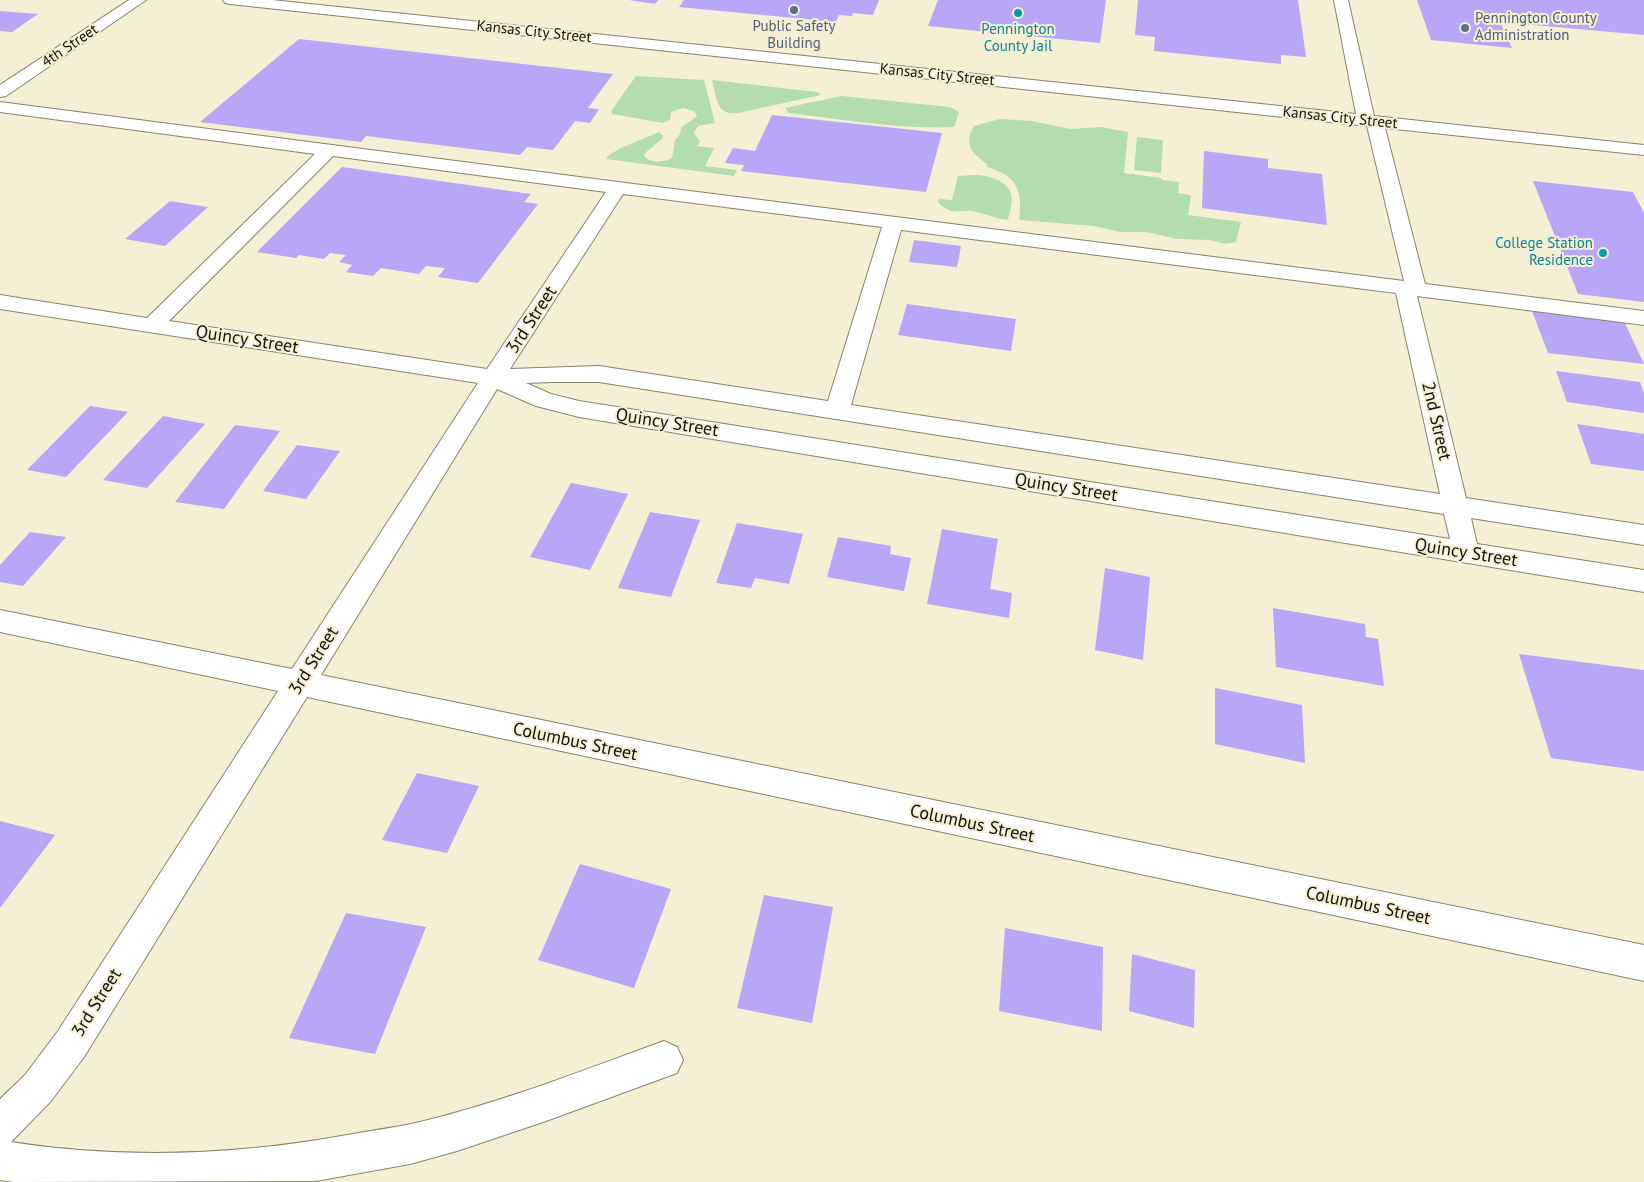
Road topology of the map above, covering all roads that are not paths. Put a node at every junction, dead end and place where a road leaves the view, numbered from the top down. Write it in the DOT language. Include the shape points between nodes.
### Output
graph roads {
  1 [pos="139,0"];
  2 [pos="230,0"];
  3 [pos="1341,0"];
  4 [pos="0,92"];
  5 [pos="0,107"];
  6 [pos="1370,121"];
  7 [pos="330,149"];
  8 [pos="1644,150"];
  9 [pos="618,188"];
  10 [pos="893,223"];
  11 [pos="1410,289"];
  12 [pos="0,302"];
  13 [pos="1644,318"];
  14 [pos="152,325"];
  15 [pos="493,378"];
  16 [pos="837,411"];
  17 [pos="1455,506"];
  18 [pos="1644,535"];
  19 [pos="1466,553"];
  20 [pos="1644,581"];
  21 [pos="0,621"];
  22 [pos="300,684"];
  23 [pos="1644,964"];
  24 [pos="664,1060"];
  25 [pos="0,1127"];
  26 [pos="0,1160"];
  1 -- 4 [label="street, 4th Street"];
  2 -- 6 [label="street, Kansas City Street"];
  3 -- 6 [label="street"];
  5 -- 7 [label="street"];
  6 -- 8 [label="street, Kansas City Street"];
  6 -- 11 [label="street, 2nd Street"];
  7 -- 9 [label="street"];
  7 -- 14 [label="street"];
  9 -- 10 [label="street"];
  9 -- 15 [label="street, 3rd Street"];
  10 -- 11 [label="street"];
  10 -- 16 [label="street"];
  11 -- 13 [label="street"];
  11 -- 17 [label="street, 2nd Street"];
  12 -- 14 [label="street, Quincy Street"];
  14 -- 15 [label="street, Quincy Street"];
  15 -- 16 [label="street, Quincy Street" via="599,374"];
  15 -- 19 [label="street, Quincy Street" via="544,400 579,409"];
  15 -- 22 [label="street, 3rd Street"];
  16 -- 17 [label="street, Quincy Street"];
  17 -- 18 [label="street, Quincy Street"];
  17 -- 19 [label="street, 2nd Street"];
  19 -- 20 [label="street, Quincy Street"];
  21 -- 22 [label="street, Columbus Street"];
  22 -- 23 [label="street, Columbus Street"];
  22 -- 25 [label="street, 3rd Street" via="71,1044 38,1088"];
  24 -- 26 [label="street" via="546,1104 425,1140 300,1165 178,1176 96,1173"];
}
